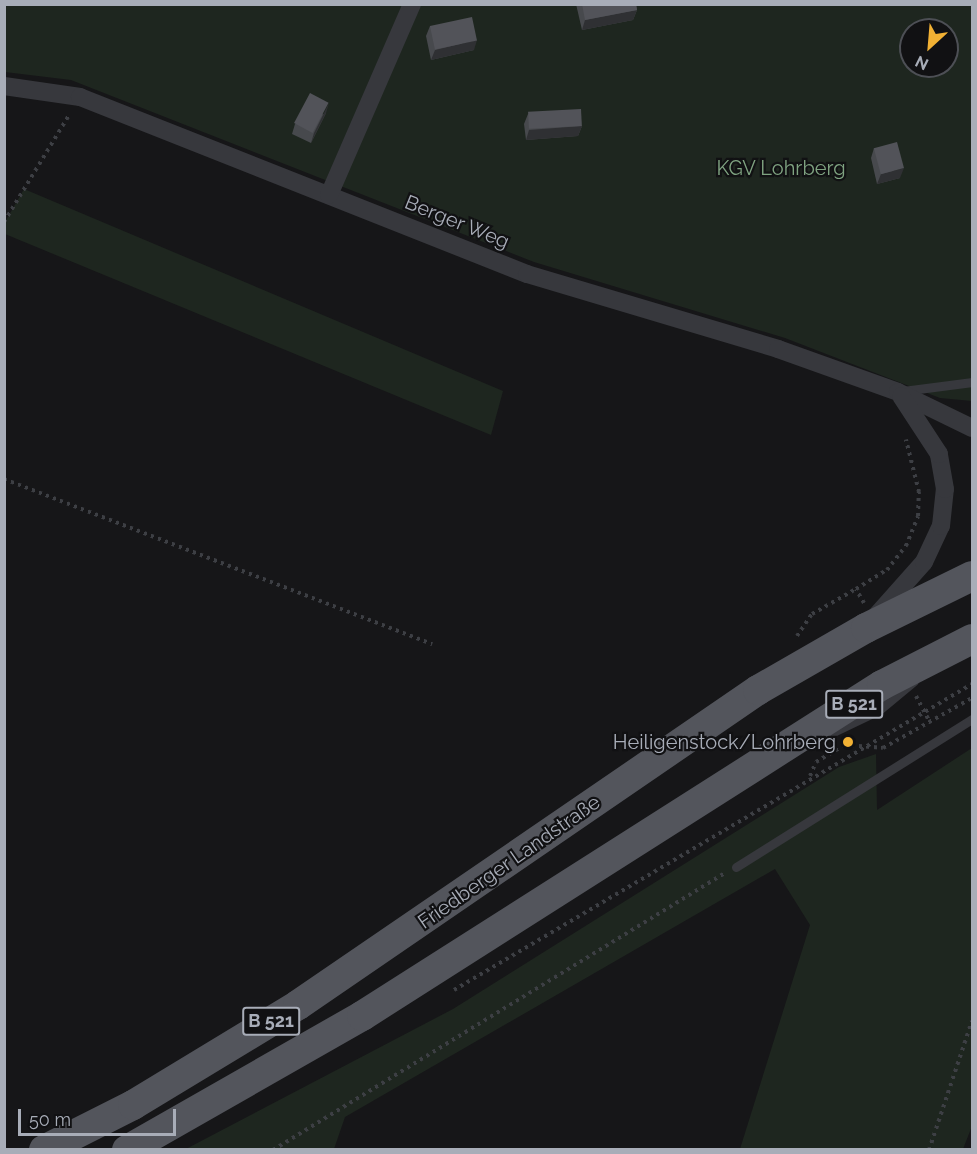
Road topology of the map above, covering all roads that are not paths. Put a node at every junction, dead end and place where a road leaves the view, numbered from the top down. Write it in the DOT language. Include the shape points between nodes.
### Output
graph roads {
  1 [pos="412,4"];
  2 [pos="4,86"];
  3 [pos="329,195"];
  4 [pos="972,382"];
  5 [pos="898,392"];
  6 [pos="972,428"];
  7 [pos="972,576"];
  8 [pos="866,628"];
  9 [pos="972,639"];
  10 [pos="972,718"];
  11 [pos="736,867"];
  12 [pos="44,1149"];
  13 [pos="127,1149"];
  1 -- 3 [label="street"];
  2 -- 3 [label="street, Berger Weg" via="80,97"];
  3 -- 5 [label="street, Berger Weg" via="527,274"];
  4 -- 5 [label="lane"];
  5 -- 6 [label="street, Berger Weg"];
  5 -- 8 [label="street" via="939,454 945,489 941,525 924,562"];
  7 -- 8 [label="main road, Friedberger Landstraße / B 521"];
  8 -- 12 [label="main road, Friedberger Landstraße / B 521" via="698,728 298,1005 133,1105"];
  9 -- 13 [label="main road, B 521" via="882,686 362,1016"];
  10 -- 11 [label="lane"];
}
